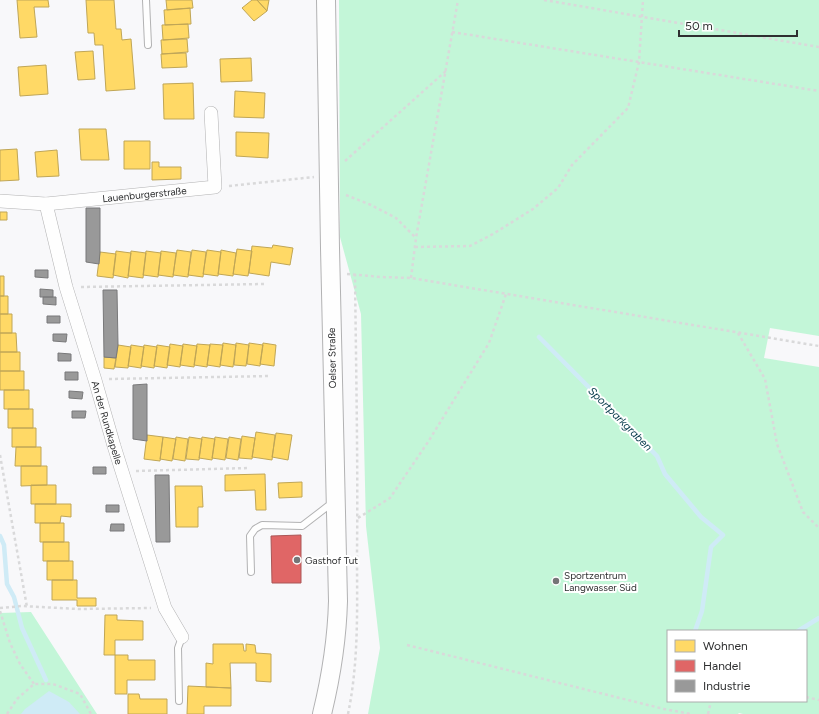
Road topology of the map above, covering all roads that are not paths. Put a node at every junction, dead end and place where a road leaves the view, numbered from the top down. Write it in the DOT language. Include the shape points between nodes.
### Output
graph roads {
  1 [pos="146,0"];
  2 [pos="326,0"];
  3 [pos="148,45"];
  4 [pos="211,113"];
  5 [pos="0,201"];
  6 [pos="46,204"];
  7 [pos="336,506"];
  8 [pos="251,572"];
  9 [pos="182,637"];
  10 [pos="179,701"];
  11 [pos="322,714"];
  1 -- 3 [label="lane"];
  2 -- 7 [label="main road, Oelser Straße"];
  4 -- 6 [label="street, Lauenburgerstraße" via="215,187"];
  5 -- 6 [label="street, Lauenburgerstraße"];
  6 -- 9 [label="street, An der Rundkapelle" via="66,287 114,446 165,608"];
  7 -- 8 [label="lane" via="328,506 302,526 262,525 255,529 250,536"];
  7 -- 11 [label="main road, Oelser Straße" via="337,626"];
  9 -- 10 [label="lane" via="178,648"];
}
